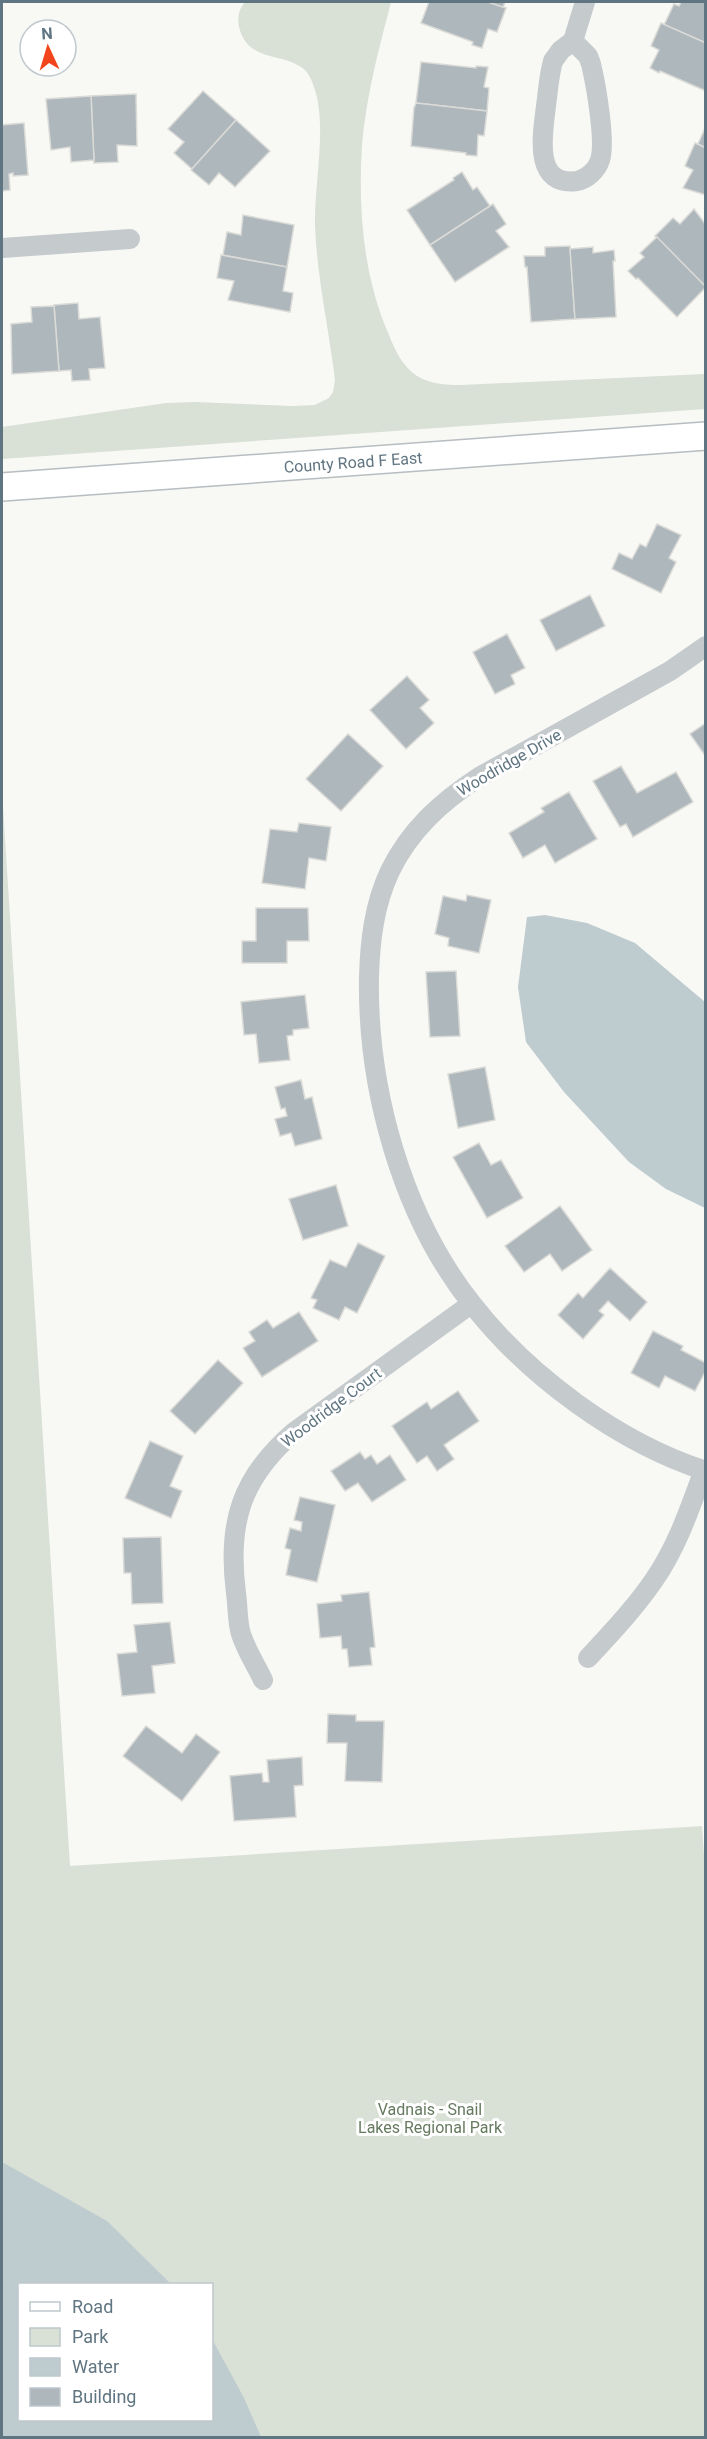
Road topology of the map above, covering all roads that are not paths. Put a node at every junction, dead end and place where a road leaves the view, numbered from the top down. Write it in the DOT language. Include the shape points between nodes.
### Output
graph roads {
  1 [pos="585,2"];
  2 [pos="573,41"];
  3 [pos="130,239"];
  4 [pos="2,248"];
  5 [pos="705,436"];
  6 [pos="2,487"];
  7 [pos="705,646"];
  8 [pos="471,1304"];
  9 [pos="705,1471"];
  10 [pos="588,1658"];
  11 [pos="263,1680"];
  1 -- 2 [label="street"];
  2 -- 2 [label="street" via="551,65 542,150 549,171 569,181 584,179 596,169 602,148 591,64"];
  3 -- 4 [label="street"];
  5 -- 6 [label="street, County Road F East"];
  7 -- 8 [label="street, Woodridge Drive" via="670,671 450,796 404,846 378,901 370,947 369,1003 384,1116 423,1223"];
  8 -- 9 [label="street, Woodridge Drive" via="544,1378 590,1412 639,1441"];
  8 -- 11 [label="street, Woodridge Court" via="294,1432 255,1473 237,1516 232,1554 241,1633"];
  9 -- 10 [label="street" via="673,1548 655,1580"];
}
